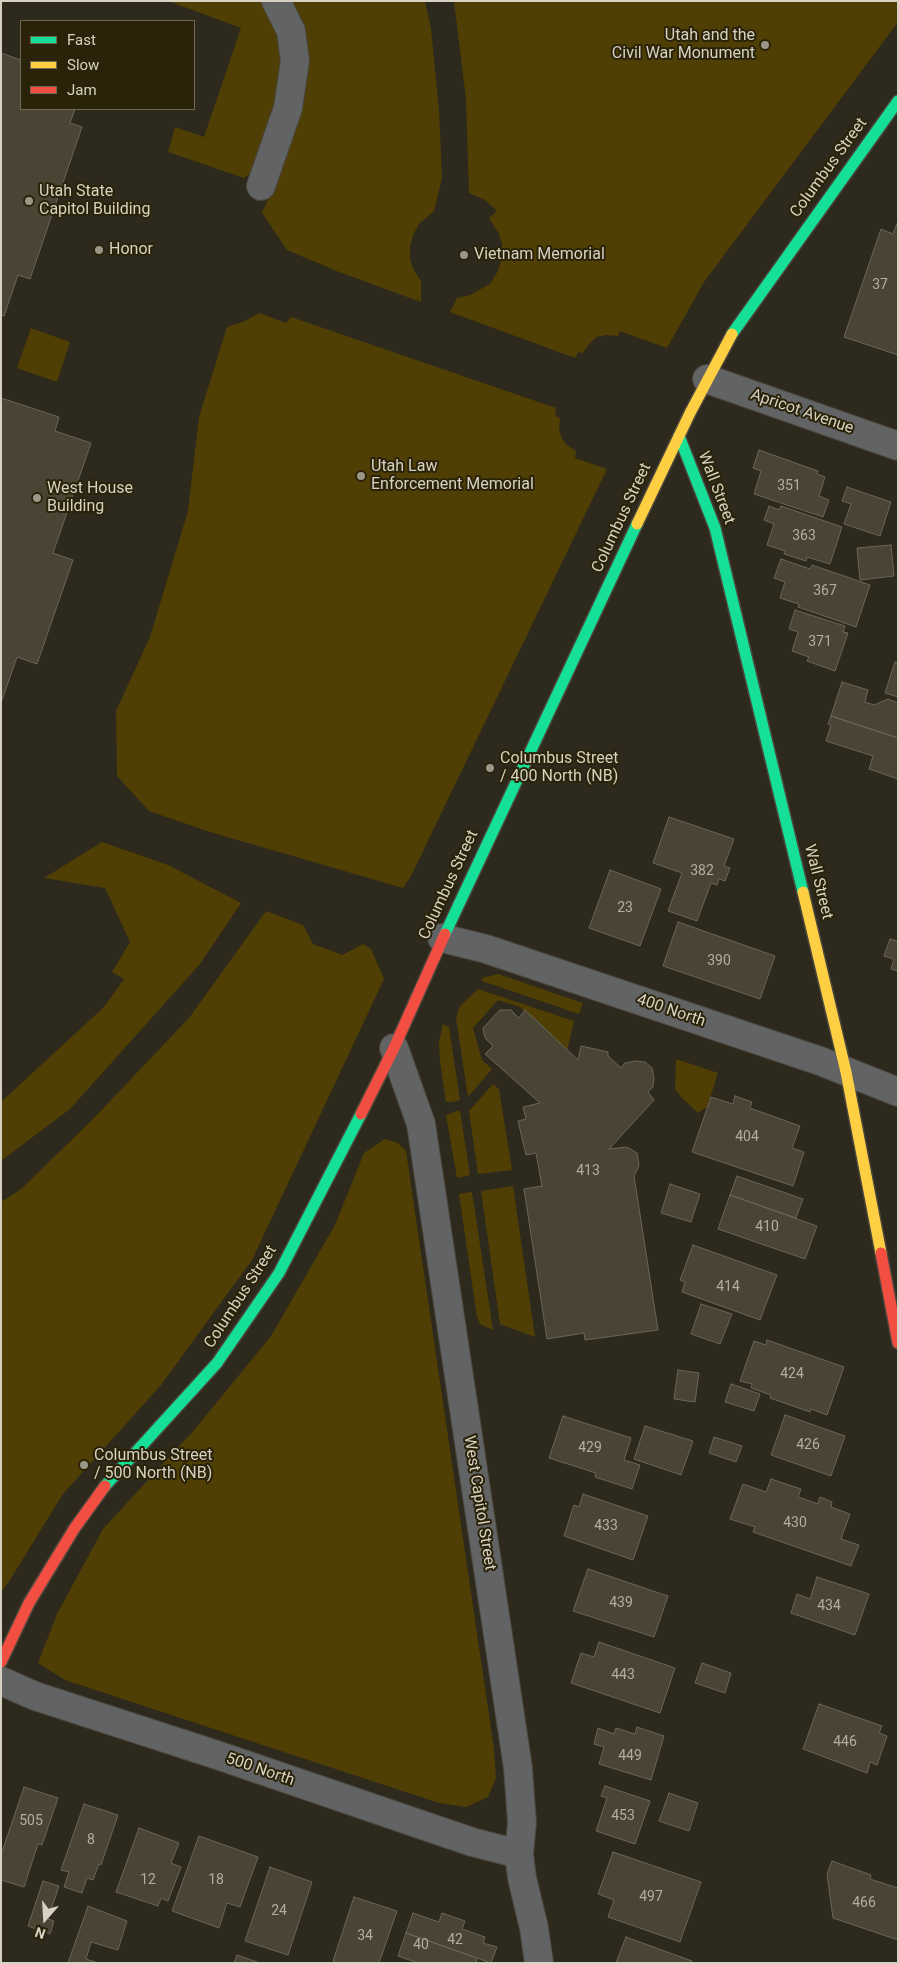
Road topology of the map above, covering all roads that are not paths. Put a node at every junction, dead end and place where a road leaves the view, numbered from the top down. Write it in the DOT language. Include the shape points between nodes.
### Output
graph roads {
  1 [pos="276,1"];
  2 [pos="898,101"];
  3 [pos="260,186"];
  4 [pos="706,379"];
  5 [pos="679,436"];
  6 [pos="898,446"];
  7 [pos="442,938"];
  8 [pos="394,1048"];
  9 [pos="846,1072"];
  10 [pos="898,1092"];
  11 [pos="898,1343"];
  12 [pos="1,1662"];
  13 [pos="1,1682"];
  14 [pos="519,1854"];
  15 [pos="539,1963"];
  1 -- 3 [label="street" via="291,31 294,61 288,108"];
  2 -- 4 [label="main road, Columbus Street" via="730,336"];
  4 -- 5 [label="main road, Columbus Street"];
  4 -- 6 [label="street, Apricot Avenue"];
  5 -- 7 [label="main road, Columbus Street"];
  5 -- 9 [label="main road, Wall Street" via="715,528"];
  7 -- 8 [label="main road, Columbus Street"];
  7 -- 9 [label="street, 400 North" via="486,949"];
  8 -- 12 [label="main road, Columbus Street" via="279,1273 218,1363 105,1486 74,1529 29,1603"];
  8 -- 14 [label="street, West Capitol Street" via="421,1124 518,1768 522,1822"];
  9 -- 10 [label="street, 400 North"];
  9 -- 11 [label="main road, Wall Street"];
  13 -- 14 [label="street, 500 North" via="463,1839"];
  14 -- 15 [label="street, West Capitol Street"];
}
